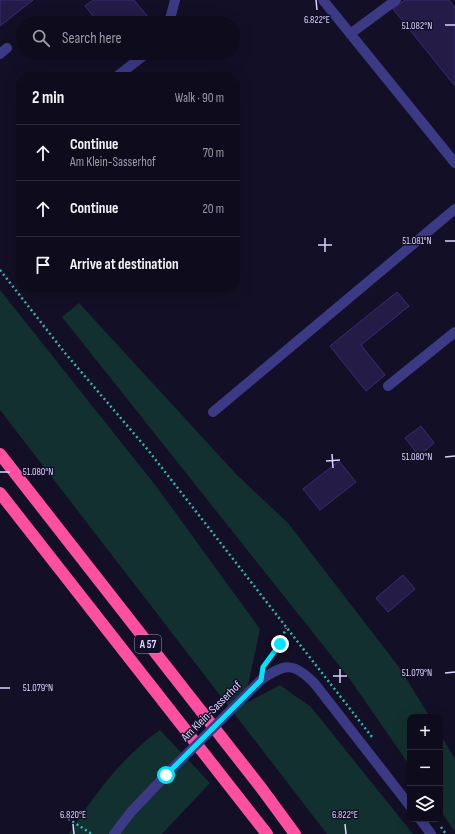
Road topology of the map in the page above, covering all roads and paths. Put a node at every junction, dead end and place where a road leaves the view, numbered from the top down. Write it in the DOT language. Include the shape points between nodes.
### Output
graph roads {
  1 [pos="175,0"];
  2 [pos="322,0"];
  3 [pos="396,0"];
  4 [pos="171,16"];
  5 [pos="350,34"];
  6 [pos="139,60"];
  7 [pos="123,72"];
  8 [pos="455,163"];
  9 [pos="455,209"];
  10 [pos="0,270"];
  11 [pos="16,290"];
  12 [pos="17,292"];
  13 [pos="455,332"];
  14 [pos="388,386"];
  15 [pos="213,412"];
  16 [pos="0,454"];
  17 [pos="0,492"];
  18 [pos="287,627"];
  19 [pos="261,680"];
  20 [pos="376,741"];
  21 [pos="407,802"];
  22 [pos="64,816"];
  23 [pos="422,822"];
  24 [pos="92,834"];
  25 [pos="114,834"];
  26 [pos="267,834"];
  27 [pos="295,834"];
  28 [pos="431,834"];
  1 -- 4 [label="street"];
  2 -- 5 [label="street"];
  3 -- 5 [label="street"];
  5 -- 8 [label="street"];
  6 -- 7 [label="street"];
  9 -- 15 [label="street"];
  10 -- 11 [label="path"];
  12 -- 18 [label="path" via="65,353 148,450"];
  13 -- 14 [label="street"];
  16 -- 27 [label="highway, A 57"];
  17 -- 26 [label="highway, A 57"];
  18 -- 19 [label="path" via="280,644 263,667"];
  18 -- 20 [label="path"];
  19 -- 21 [label="street, Am Klein-Sasserhof" via="277,668 292,668 304,672"];
  19 -- 25 [label="street, Am Klein-Sasserhof, bridge" via="166,775"];
  22 -- 24 [label="path"];
  23 -- 28 [label="street"];
}
